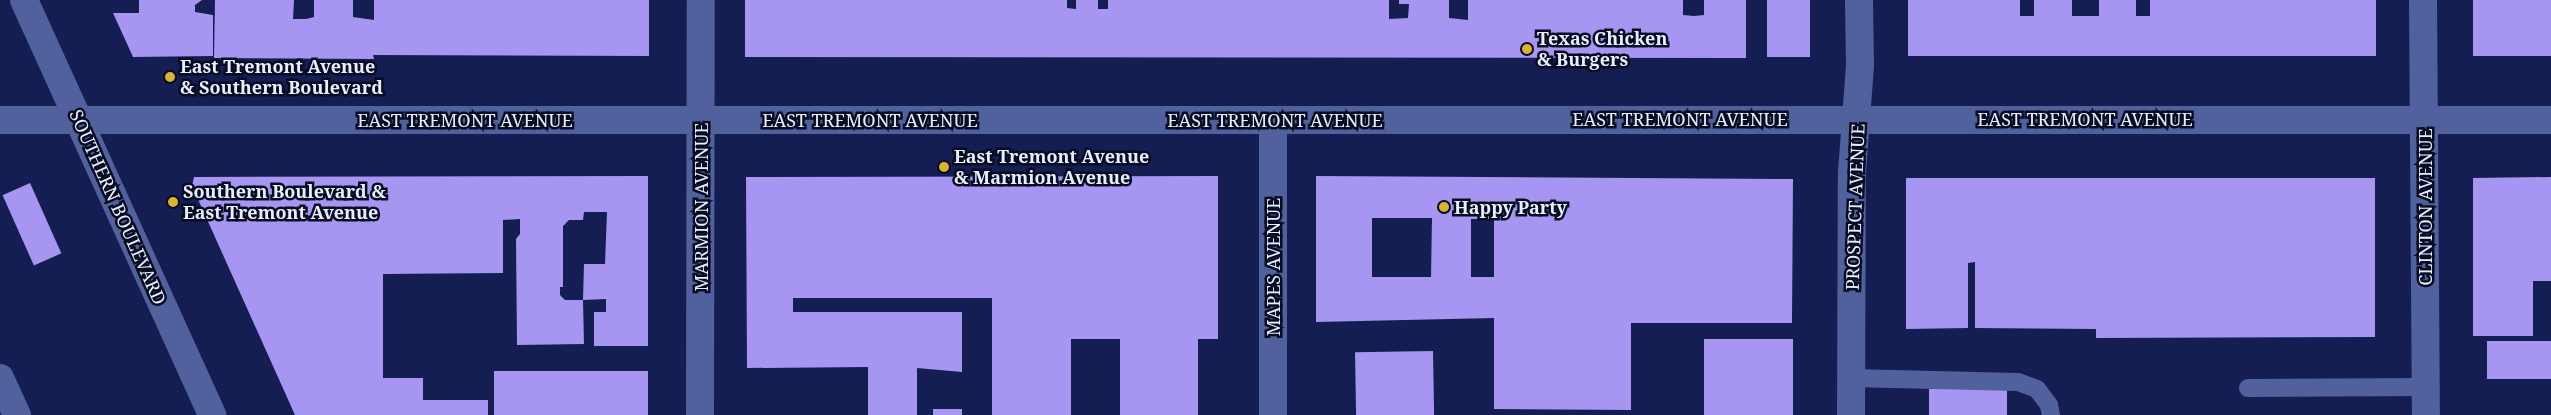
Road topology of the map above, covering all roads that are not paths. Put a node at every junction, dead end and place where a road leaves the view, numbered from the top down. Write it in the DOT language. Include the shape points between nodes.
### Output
graph roads {
  1 [pos="24,0"];
  2 [pos="701,0"];
  3 [pos="1859,0"];
  4 [pos="2423,0"];
  5 [pos="78,119"];
  6 [pos="1857,119"];
  7 [pos="2424,119"];
  8 [pos="0,120"];
  9 [pos="701,120"];
  10 [pos="1273,120"];
  11 [pos="2551,120"];
  12 [pos="0,378"];
  13 [pos="1851,378"];
  14 [pos="2426,387"];
  15 [pos="2248,388"];
  16 [pos="17,415"];
  17 [pos="212,415"];
  18 [pos="700,415"];
  19 [pos="1273,415"];
  20 [pos="1851,415"];
  21 [pos="2051,415"];
  22 [pos="2426,415"];
  1 -- 5 [label="main road, SOUTHERN BOULEVARD"];
  2 -- 9 [label="main road, MARMION AVENUE"];
  3 -- 6 [label="main road, PROSPECT AVENUE"];
  4 -- 7 [label="main road, CLINTON AVENUE"];
  5 -- 8 [label="main road, EAST TREMONT AVENUE"];
  5 -- 9 [label="main road, EAST TREMONT AVENUE"];
  5 -- 17 [label="main road, SOUTHERN BOULEVARD"];
  6 -- 7 [label="main road, EAST TREMONT AVENUE"];
  6 -- 10 [label="main road, EAST TREMONT AVENUE"];
  6 -- 13 [label="main road, PROSPECT AVENUE" via="1852,172"];
  7 -- 11 [label="main road, EAST TREMONT AVENUE"];
  7 -- 14 [label="main road, CLINTON AVENUE"];
  9 -- 10 [label="main road, EAST TREMONT AVENUE"];
  9 -- 18 [label="main road, MARMION AVENUE"];
  10 -- 19 [label="main road, MAPES AVENUE"];
  12 -- 16 [label="main road"];
  13 -- 20 [label="main road, PROSPECT AVENUE"];
  13 -- 21 [label="lane" via="2018,382 2037,389 2050,405"];
  14 -- 15 [label="lane"];
  14 -- 22 [label="main road, CLINTON AVENUE"];
}
